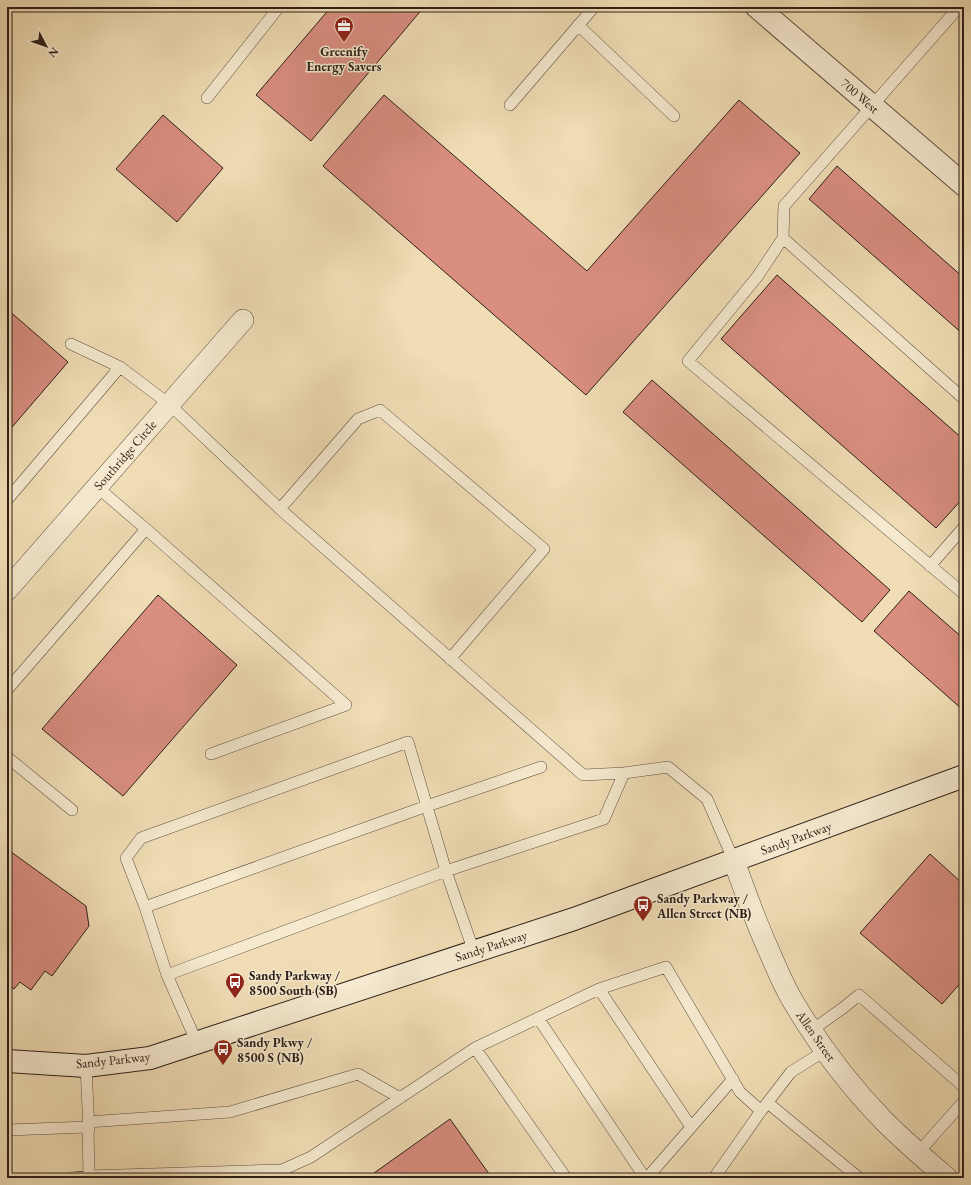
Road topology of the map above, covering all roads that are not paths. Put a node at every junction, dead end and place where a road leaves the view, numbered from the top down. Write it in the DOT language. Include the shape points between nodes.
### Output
graph roads {
  1 [pos="279,7"];
  2 [pos="594,7"];
  3 [pos="757,7"];
  4 [pos="959,7"];
  5 [pos="578,25"];
  6 [pos="207,98"];
  7 [pos="510,105"];
  8 [pos="872,106"];
  9 [pos="674,116"];
  10 [pos="964,185"];
  11 [pos="783,238"];
  12 [pos="243,320"];
  13 [pos="71,344"];
  14 [pos="120,367"];
  15 [pos="964,399"];
  16 [pos="169,404"];
  17 [pos="97,487"];
  18 [pos="7,500"];
  19 [pos="280,509"];
  20 [pos="964,527"];
  21 [pos="146,529"];
  22 [pos="930,566"];
  23 [pos="7,590"];
  24 [pos="964,594"];
  25 [pos="450,659"];
  26 [pos="7,690"];
  27 [pos="211,754"];
  28 [pos="7,757"];
  29 [pos="541,767"];
  30 [pos="624,773"];
  31 [pos="964,776"];
  32 [pos="427,806"];
  33 [pos="72,810"];
  34 [pos="734,861"];
  35 [pos="446,871"];
  36 [pos="145,907"];
  37 [pos="474,952"];
  38 [pos="167,975"];
  39 [pos="599,989"];
  40 [pos="538,1018"];
  41 [pos="812,1030"];
  42 [pos="197,1043"];
  43 [pos="475,1048"];
  44 [pos="826,1050"];
  45 [pos="7,1061"];
  46 [pos="86,1066"];
  47 [pos="733,1079"];
  48 [pos="964,1087"];
  49 [pos="400,1098"];
  50 [pos="964,1100"];
  51 [pos="764,1107"];
  52 [pos="88,1122"];
  53 [pos="691,1127"];
  54 [pos="7,1130"];
  55 [pos="918,1153"];
  56 [pos="90,1176"];
  57 [pos="72,1178"];
  58 [pos="566,1178"];
  59 [pos="646,1178"];
  60 [pos="714,1178"];
  61 [pos="859,1178"];
  62 [pos="947,1178"];
  1 -- 6 [label="lane"];
  2 -- 5 [label="lane"];
  3 -- 8 [label="main road, 700 West"];
  4 -- 8 [label="lane"];
  5 -- 7 [label="lane"];
  5 -- 9 [label="lane"];
  8 -- 10 [label="main road, 700 West"];
  8 -- 11 [label="lane" via="784,206"];
  11 -- 15 [label="lane"];
  11 -- 22 [label="lane" via="757,278 688,361"];
  12 -- 16 [label="street, Southridge Circle"];
  13 -- 14 [label="lane"];
  14 -- 16 [label="lane"];
  14 -- 18 [label="lane"];
  16 -- 17 [label="street, Southridge Circle"];
  16 -- 19 [label="lane"];
  17 -- 21 [label="lane"];
  17 -- 23 [label="street, Southridge Circle"];
  19 -- 25 [label="lane"];
  19 -- 25 [label="lane" via="358,419 380,410 544,549"];
  20 -- 22 [label="lane"];
  21 -- 26 [label="lane"];
  21 -- 27 [label="lane" via="346,705"];
  22 -- 24 [label="lane"];
  25 -- 30 [label="lane" via="583,775"];
  28 -- 33 [label="lane"];
  29 -- 32 [label="lane"];
  30 -- 34 [label="lane" via="668,767 707,799"];
  30 -- 35 [label="lane" via="604,819"];
  31 -- 34 [label="main road, Sandy Parkway"];
  32 -- 35 [label="lane"];
  32 -- 36 [label="lane"];
  32 -- 36 [label="lane" via="408,742 141,838 126,858"];
  34 -- 37 [label="main road, Sandy Parkway"];
  34 -- 41 [label="street, Allen Street" via="748,902 779,974"];
  35 -- 37 [label="lane"];
  35 -- 38 [label="lane"];
  36 -- 38 [label="lane"];
  37 -- 42 [label="main road, Sandy Parkway"];
  38 -- 42 [label="lane"];
  39 -- 40 [label="lane"];
  39 -- 47 [label="lane" via="666,967"];
  39 -- 53 [label="lane"];
  40 -- 43 [label="lane"];
  40 -- 59 [label="lane"];
  41 -- 44 [label="street, Allen Street"];
  41 -- 48 [label="lane" via="859,995"];
  42 -- 46 [label="main road, Sandy Parkway" via="150,1058"];
  43 -- 49 [label="lane"];
  43 -- 58 [label="lane"];
  44 -- 51 [label="lane" via="791,1072"];
  44 -- 55 [label="street, Allen Street" via="884,1122"];
  45 -- 46 [label="main road, Sandy Parkway"];
  46 -- 52 [label="lane"];
  47 -- 51 [label="lane" via="740,1092"];
  47 -- 53 [label="lane"];
  49 -- 52 [label="lane" via="358,1074 230,1112"];
  49 -- 56 [label="lane" via="311,1157 282,1170"];
  50 -- 55 [label="lane"];
  51 -- 60 [label="lane"];
  51 -- 61 [label="lane"];
  52 -- 56 [label="lane"];
  53 -- 59 [label="lane"];
  54 -- 56 [label="lane" via="88,1127"];
  55 -- 62 [label="street, Allen Street"];
  56 -- 57 [label="lane"];
}
